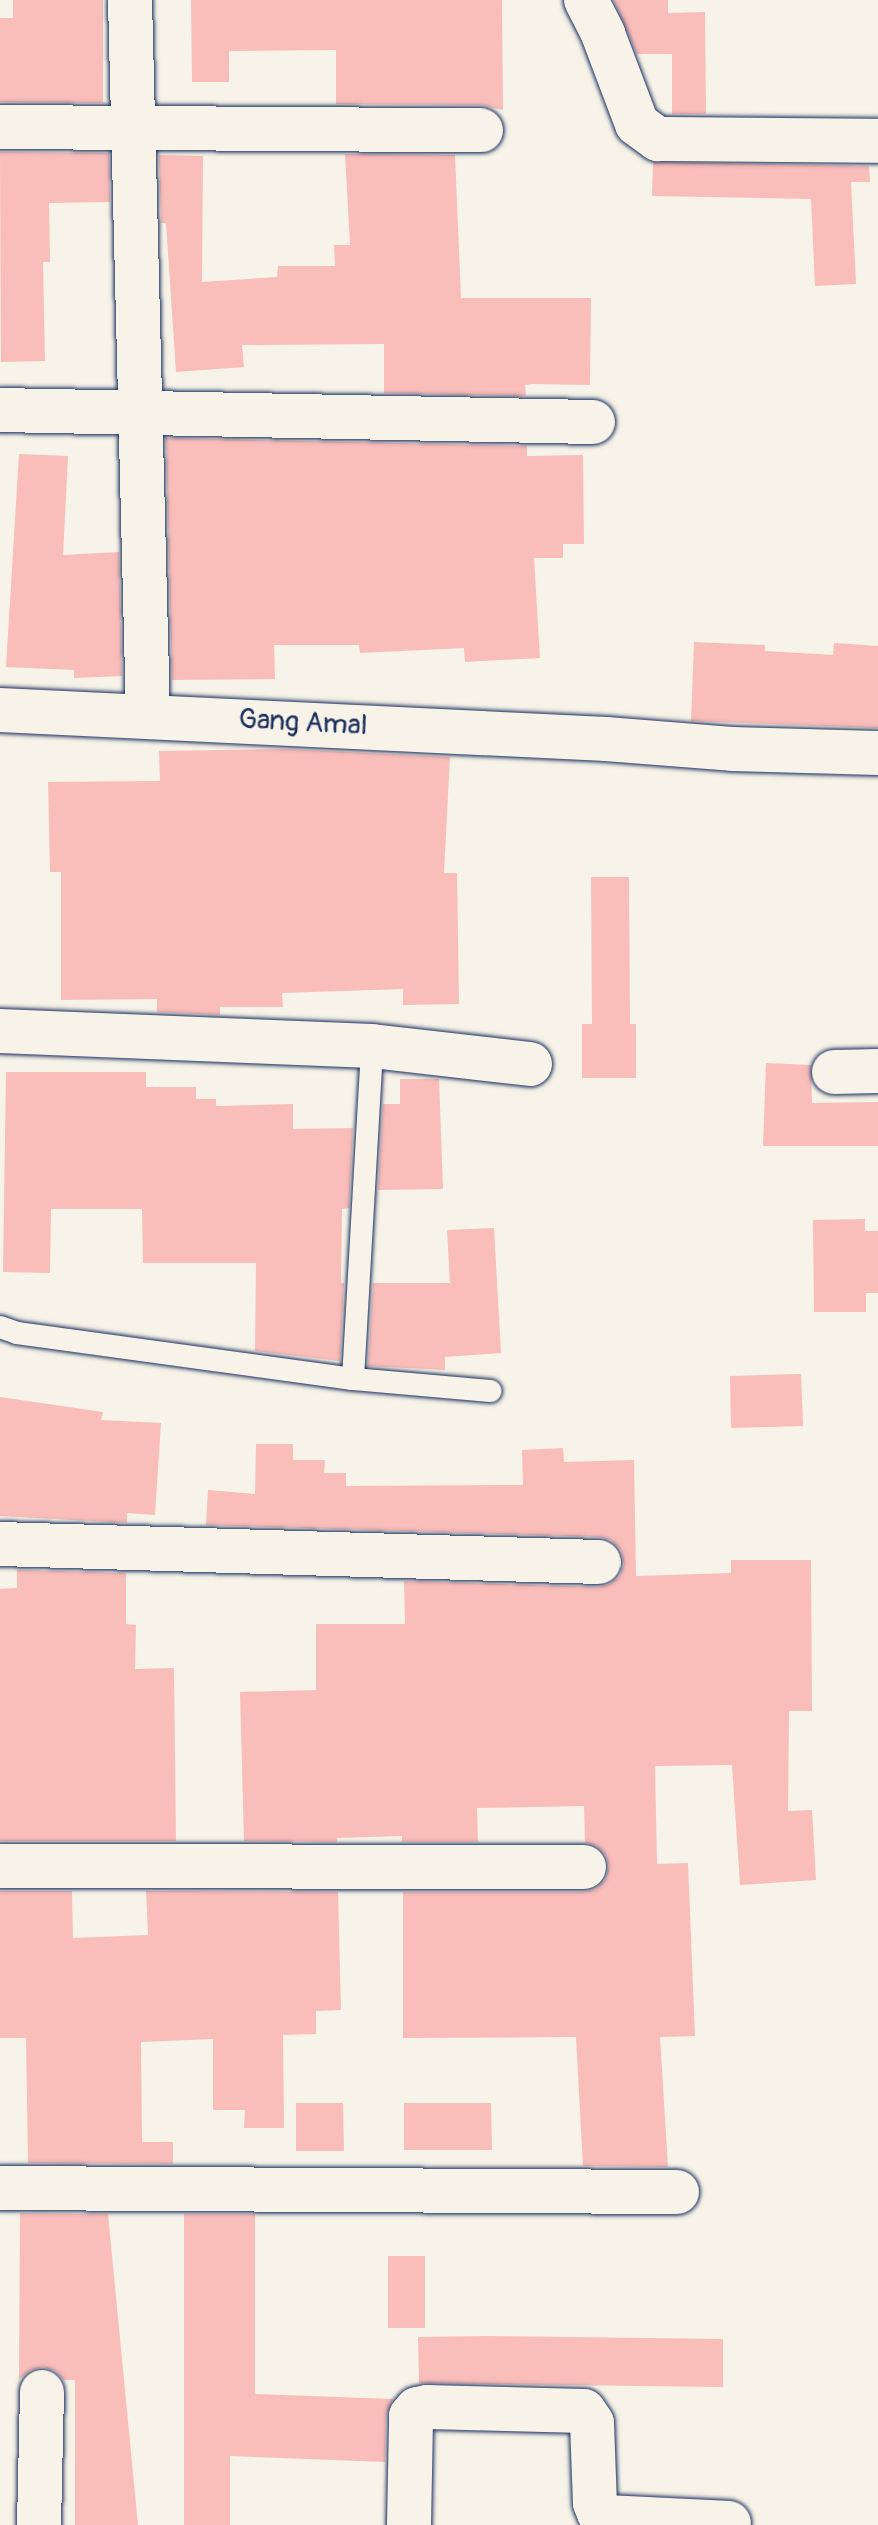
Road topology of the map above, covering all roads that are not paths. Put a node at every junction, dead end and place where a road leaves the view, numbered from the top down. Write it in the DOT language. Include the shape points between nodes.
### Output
graph roads {
  1 [pos="130,0"];
  2 [pos="586,0"];
  3 [pos="0,127"];
  4 [pos="132,127"];
  5 [pos="481,130"];
  6 [pos="878,141"];
  7 [pos="0,410"];
  8 [pos="138,413"];
  9 [pos="593,422"];
  10 [pos="0,710"];
  11 [pos="148,714"];
  12 [pos="878,753"];
  13 [pos="0,1031"];
  14 [pos="372,1046"];
  15 [pos="530,1064"];
  16 [pos="878,1071"];
  17 [pos="834,1072"];
  18 [pos="0,1327"];
  19 [pos="353,1379"];
  20 [pos="490,1391"];
  21 [pos="0,1544"];
  22 [pos="599,1562"];
  23 [pos="0,1866"];
  24 [pos="584,1867"];
  25 [pos="0,2188"];
  26 [pos="677,2192"];
  27 [pos="42,2392"];
  28 [pos="729,2523"];
  29 [pos="39,2525"];
  30 [pos="409,2525"];
  1 -- 4 [label="street"];
  2 -- 6 [label="street" via="637,124 658,139"];
  3 -- 4 [label="street"];
  4 -- 5 [label="street"];
  4 -- 8 [label="street"];
  7 -- 8 [label="street"];
  8 -- 9 [label="street"];
  8 -- 11 [label="street"];
  10 -- 11 [label="street, Gang Amal"];
  11 -- 12 [label="street, Gang Amal"];
  13 -- 14 [label="street"];
  14 -- 15 [label="street"];
  14 -- 19 [label="lane"];
  16 -- 17 [label="street"];
  18 -- 19 [label="lane"];
  19 -- 20 [label="lane"];
  21 -- 22 [label="street"];
  23 -- 24 [label="street"];
  25 -- 26 [label="street"];
  27 -- 29 [label="street"];
  28 -- 30 [label="street" via="599,2513 592,2423 584,2411 427,2407 411,2416"];
}
